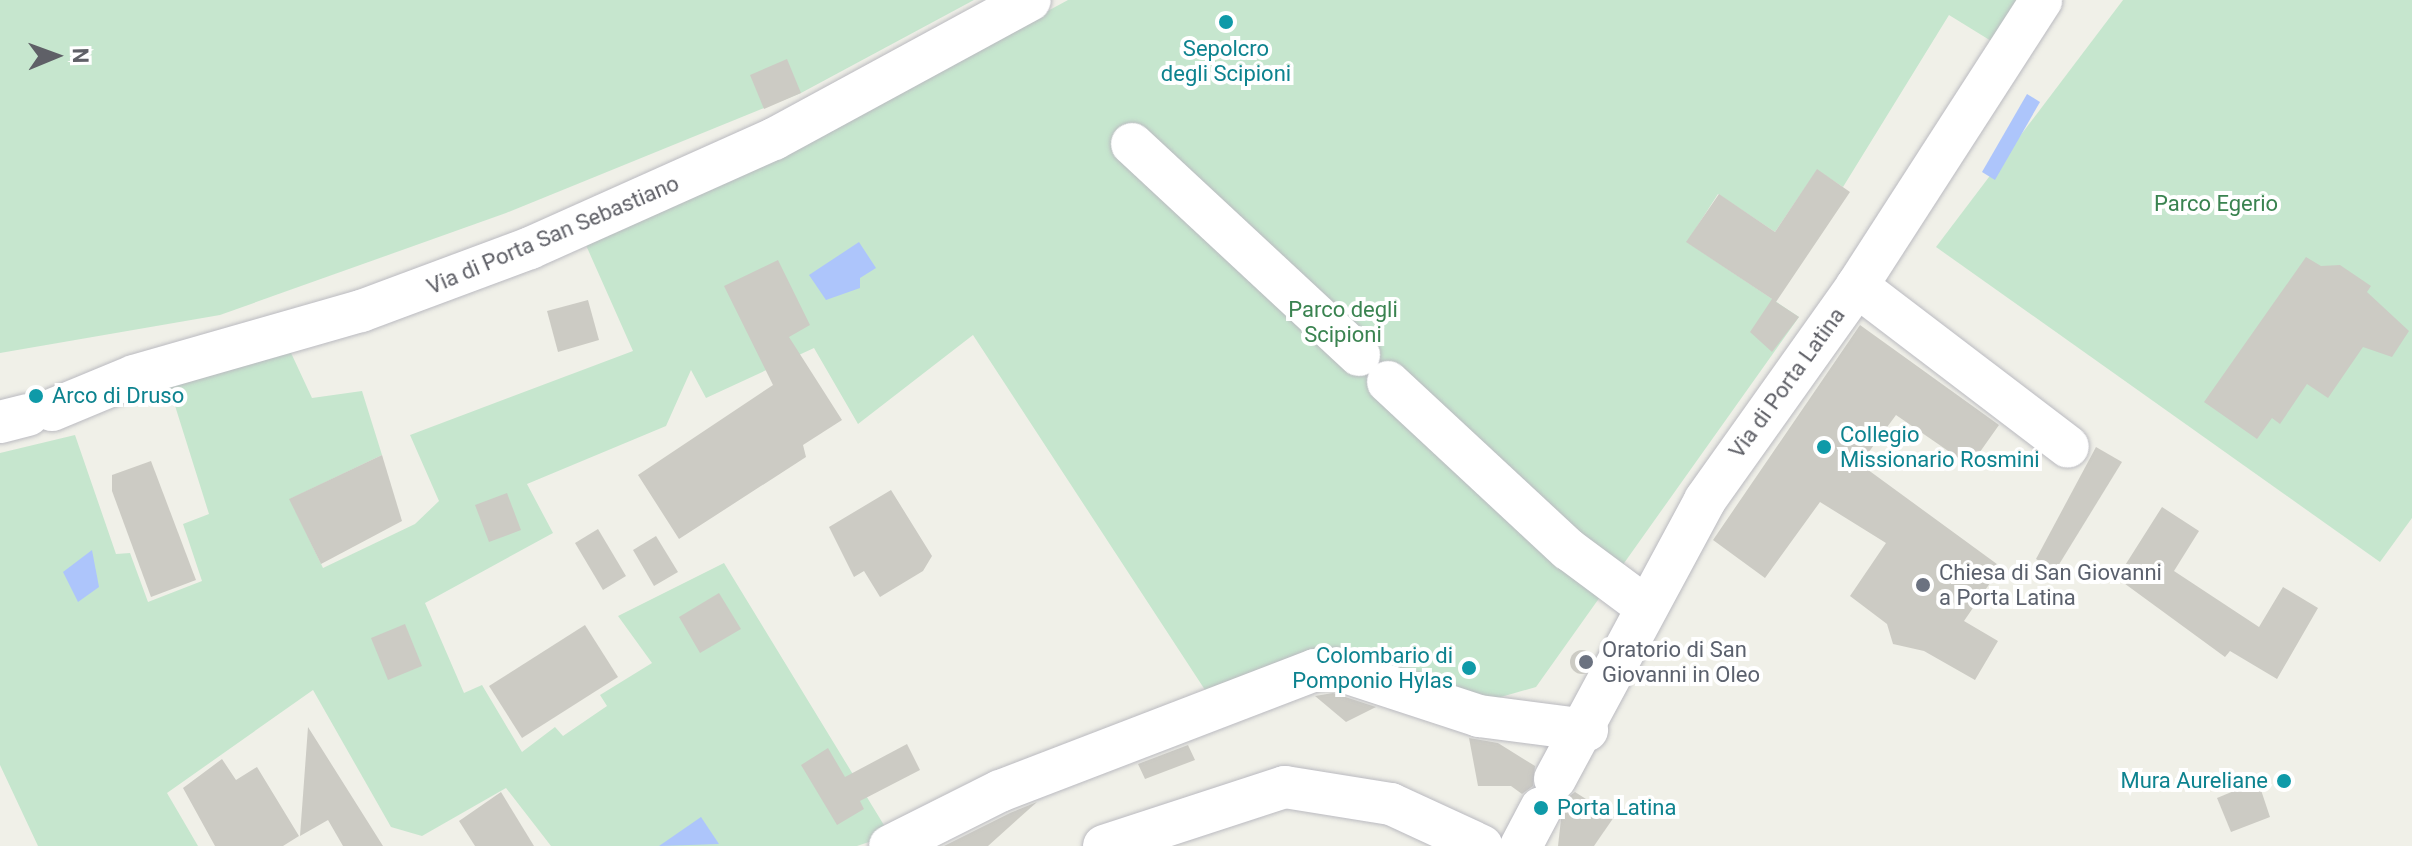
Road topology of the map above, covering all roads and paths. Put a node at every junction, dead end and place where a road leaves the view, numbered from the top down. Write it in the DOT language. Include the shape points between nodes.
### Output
graph roads {
  1 [pos="1030,0"];
  2 [pos="2041,0"];
  3 [pos="1132,144"];
  4 [pos="1857,286"];
  5 [pos="27,416"];
  6 [pos="2068,447"];
  7 [pos="1646,607"];
  8 [pos="1587,730"];
  9 [pos="890,846"];
  10 [pos="1104,846"];
  11 [pos="1482,846"];
  12 [pos="1521,846"];
  1 -- 5 [label="street, Via di Porta San Sebastiano" via="787,132 530,248 361,311 134,376"];
  2 -- 4 [label="street, Via di Porta Latina"];
  3 -- 7 [label="street" via="1568,549"];
  4 -- 6 [label="street"];
  4 -- 7 [label="street, Via di Porta Latina" via="1705,500"];
  7 -- 8 [label="street, Via di Porta Latina"];
  8 -- 9 [label="street" via="1479,716 1336,669 1315,670 1000,791"];
  8 -- 12 [label="street, Via di Porta Latina"];
  10 -- 11 [label="street" via="1285,787 1391,804"];
}
